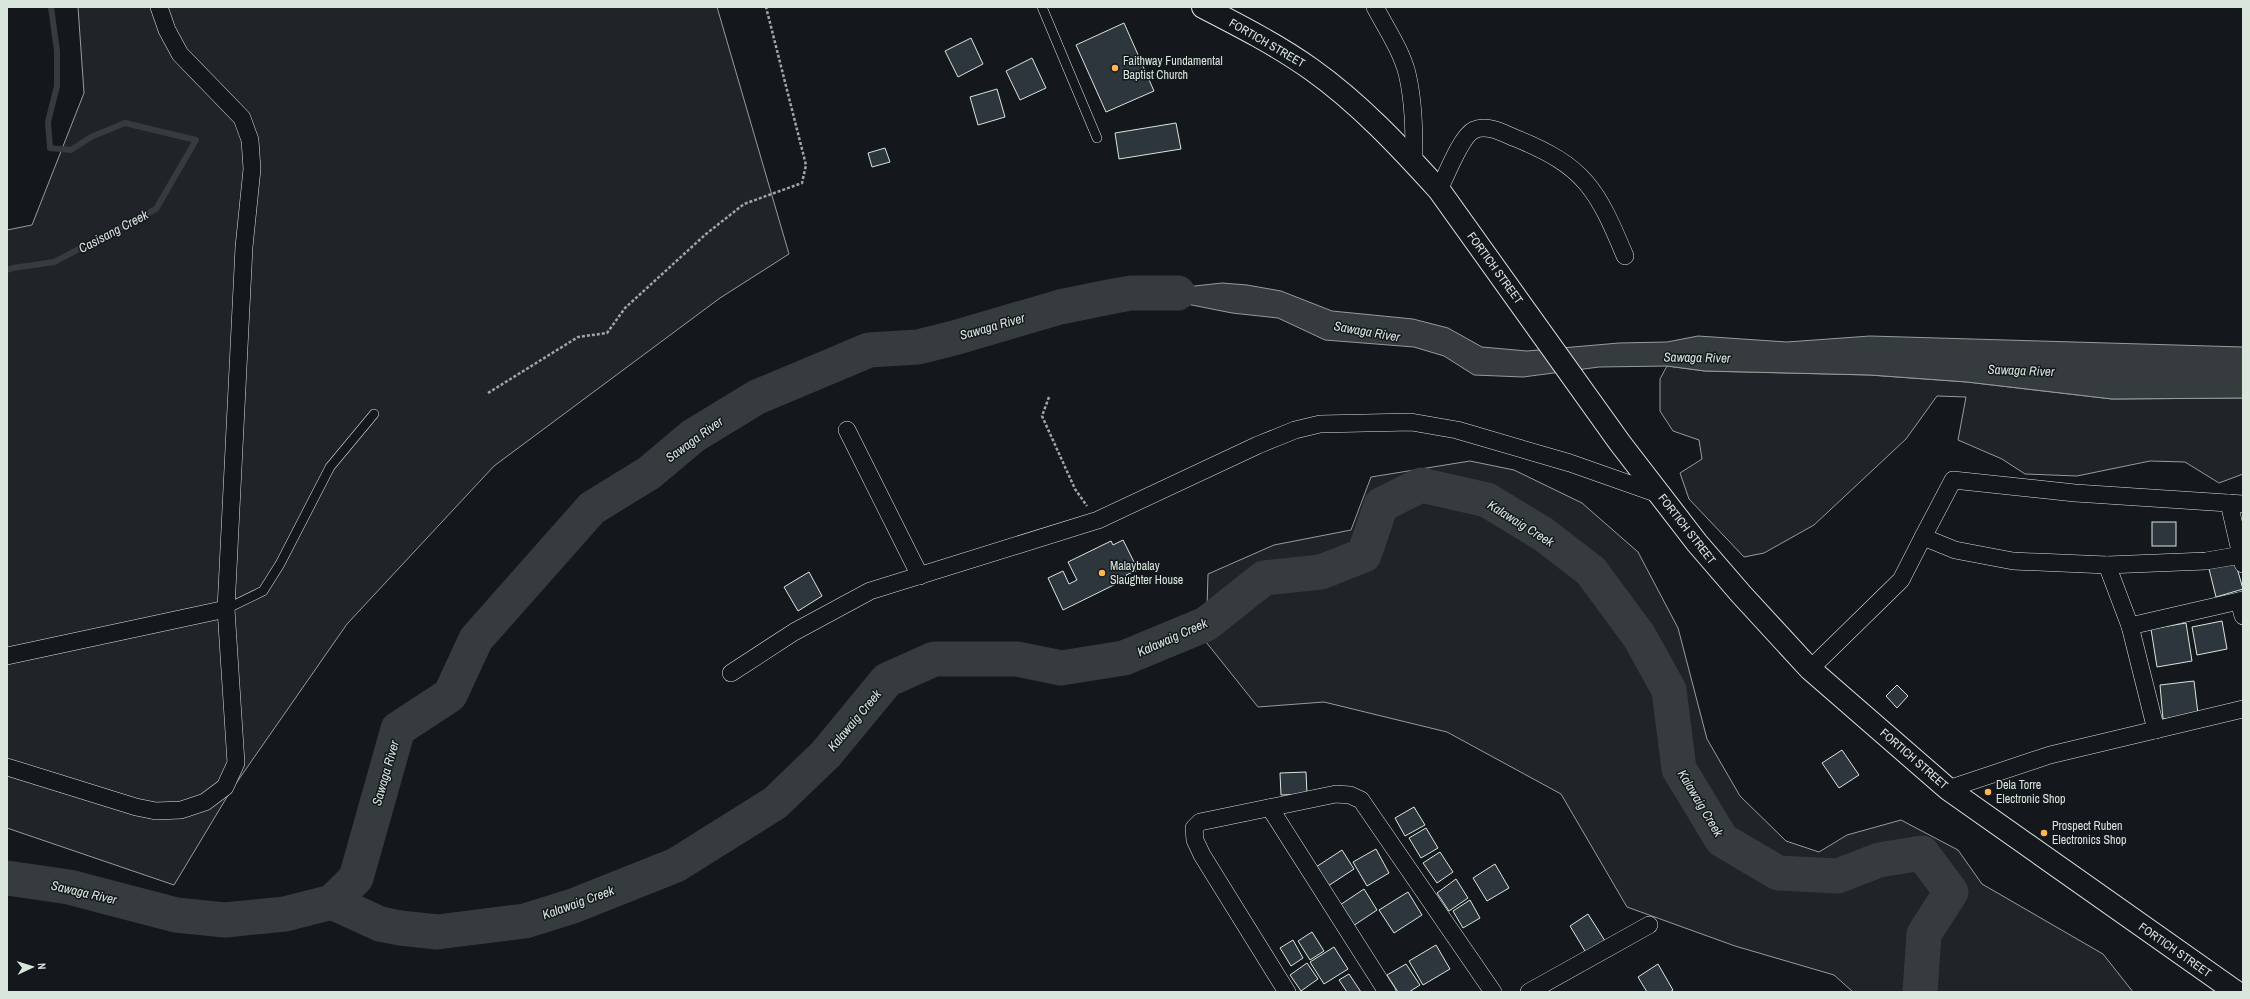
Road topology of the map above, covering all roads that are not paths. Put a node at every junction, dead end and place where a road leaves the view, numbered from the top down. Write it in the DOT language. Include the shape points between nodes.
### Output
graph roads {
  1 [pos="159,7"];
  2 [pos="1042,7"];
  3 [pos="1203,7"];
  4 [pos="1374,7"];
  5 [pos="1097,138"];
  6 [pos="1414,162"];
  7 [pos="1439,190"];
  8 [pos="1625,256"];
  9 [pos="374,414"];
  10 [pos="847,430"];
  11 [pos="1661,495"];
  12 [pos="2236,503"];
  13 [pos="1923,537"];
  14 [pos="2242,559"];
  15 [pos="2107,566"];
  16 [pos="920,576"];
  17 [pos="2242,606"];
  18 [pos="226,609"];
  19 [pos="2130,626"];
  20 [pos="7,656"];
  21 [pos="1810,669"];
  22 [pos="732,673"];
  23 [pos="2243,709"];
  24 [pos="2156,730"];
  25 [pos="7,767"];
  26 [pos="1948,789"];
  27 [pos="1270,808"];
  28 [pos="1649,925"];
  29 [pos="1287,992"];
  30 [pos="1387,992"];
  31 [pos="1492,992"];
  32 [pos="1529,992"];
  33 [pos="2236,992"];
  1 -- 18 [label="street" via="167,30 180,54 242,118 250,140 252,169 244,247"];
  2 -- 5 [label="lane"];
  3 -- 6 [label="highway, FORTICH STREET" via="1311,69 1381,128"];
  4 -- 6 [label="street" via="1407,72 1412,99"];
  6 -- 7 [label="highway, FORTICH STREET"];
  7 -- 8 [label="street" via="1465,138 1474,130 1495,130 1538,147 1569,164 1591,187 1608,215"];
  7 -- 11 [label="highway, FORTICH STREET" via="1620,443"];
  9 -- 18 [label="lane" via="330,467 280,564 263,591"];
  10 -- 16 [label="street"];
  11 -- 16 [label="street" via="1570,463 1457,430 1411,422 1320,424 1295,430 1258,445 1098,520"];
  11 -- 21 [label="highway, FORTICH STREET" via="1736,588"];
  12 -- 13 [label="street" via="2075,493 1953,480"];
  12 -- 14 [label="street"];
  13 -- 15 [label="street" via="1955,550 2013,561"];
  13 -- 21 [label="street" via="1901,580"];
  14 -- 15 [label="street"];
  15 -- 19 [label="street"];
  16 -- 22 [label="street" via="870,591 848,602 794,632"];
  17 -- 19 [label="street"];
  18 -- 20 [label="street"];
  18 -- 25 [label="street" via="236,763 225,787 205,802 181,810 156,811"];
  19 -- 24 [label="street"];
  21 -- 26 [label="highway, FORTICH STREET"];
  23 -- 24 [label="street"];
  24 -- 26 [label="street" via="2050,755"];
  26 -- 33 [label="highway, FORTICH STREET"];
  27 -- 29 [label="street" via="1200,822 1194,828 1194,834 1202,855"];
  27 -- 30 [label="street"];
  27 -- 31 [label="street" via="1336,794 1350,795 1361,800"];
  28 -- 32 [label="street"];
}
